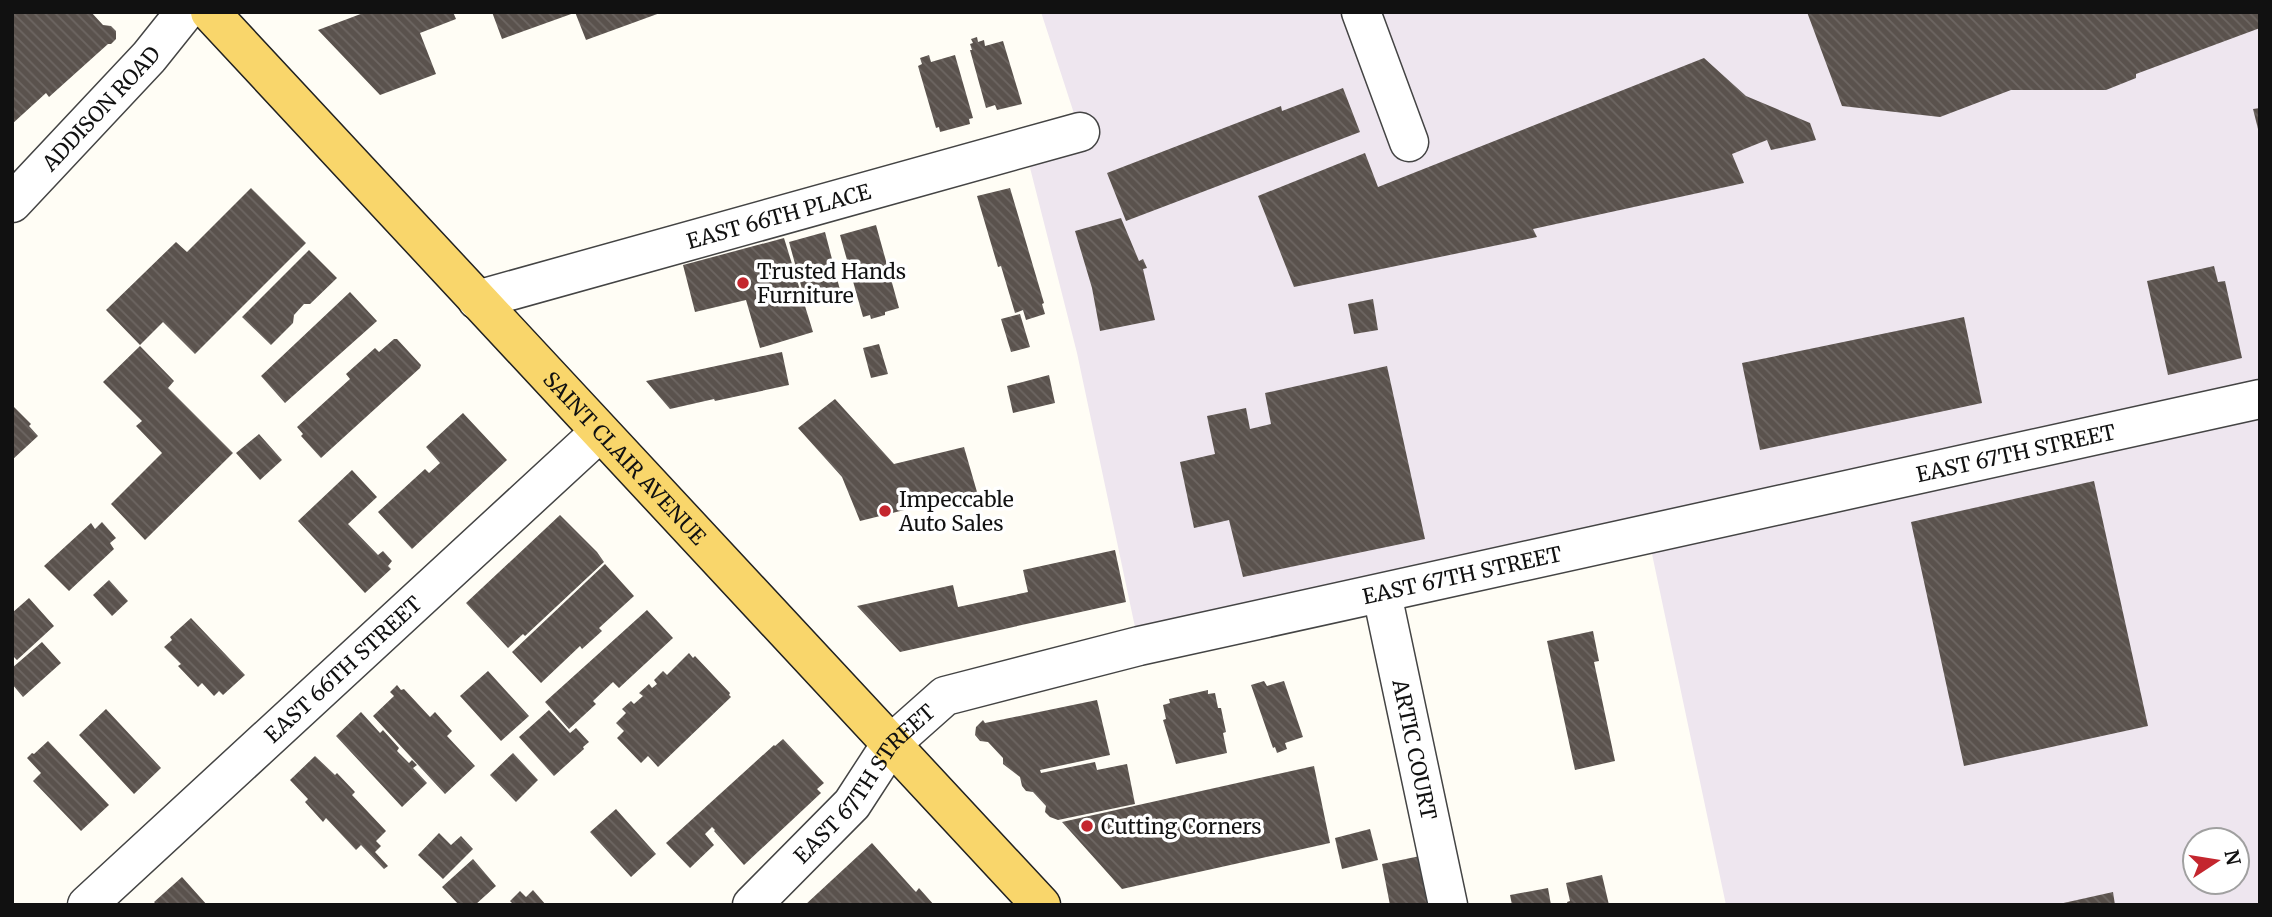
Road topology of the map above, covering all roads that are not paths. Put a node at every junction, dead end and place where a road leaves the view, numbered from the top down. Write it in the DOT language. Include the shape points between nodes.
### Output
graph roads {
  1 [pos="185,12"];
  2 [pos="210,12"];
  3 [pos="1361,12"];
  4 [pos="1080,132"];
  5 [pos="1409,142"];
  6 [pos="12,203"];
  7 [pos="477,300"];
  8 [pos="2260,399"];
  9 [pos="600,432"];
  10 [pos="1382,594"];
  11 [pos="891,744"];
  12 [pos="86,905"];
  13 [pos="752,905"];
  14 [pos="1041,905"];
  15 [pos="1448,905"];
  1 -- 6 [label="street, ADDISON ROAD" via="149,57"];
  2 -- 7 [label="main road, SAINT CLAIR AVENUE"];
  3 -- 5 [label="street"];
  4 -- 7 [label="street, EAST 66TH PLACE"];
  7 -- 9 [label="main road, SAINT CLAIR AVENUE"];
  8 -- 10 [label="street, EAST 67TH STREET"];
  9 -- 11 [label="main road, SAINT CLAIR AVENUE"];
  9 -- 12 [label="street, EAST 66TH STREET"];
  10 -- 11 [label="street, EAST 67TH STREET" via="1139,646 945,696"];
  10 -- 15 [label="street, ARTIC COURT"];
  11 -- 13 [label="street, EAST 67TH STREET" via="852,804"];
  11 -- 14 [label="main road, SAINT CLAIR AVENUE"];
}
